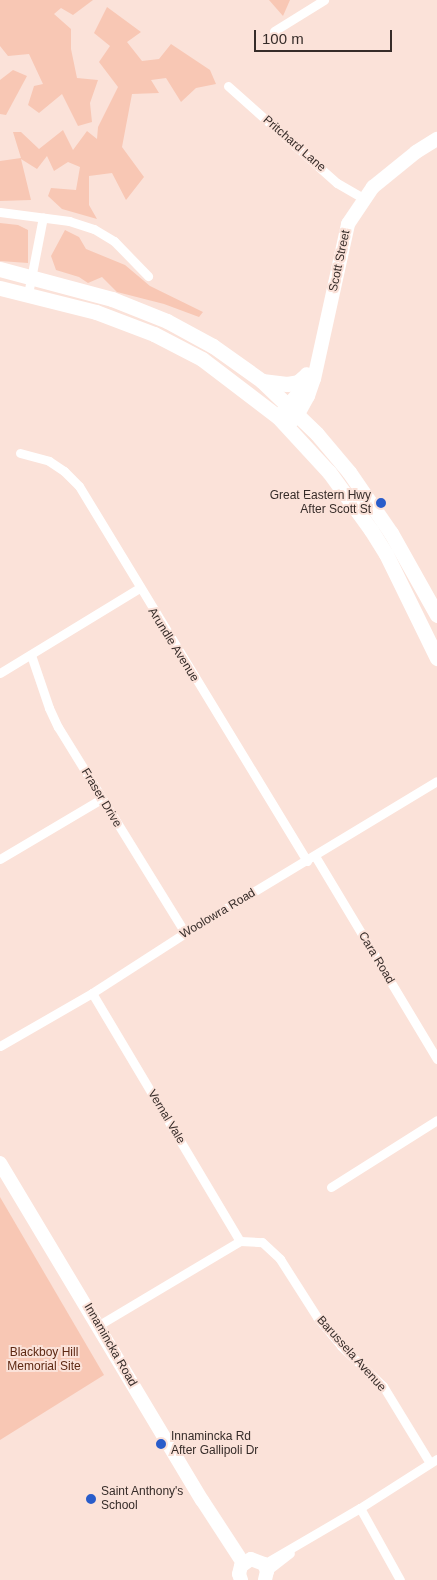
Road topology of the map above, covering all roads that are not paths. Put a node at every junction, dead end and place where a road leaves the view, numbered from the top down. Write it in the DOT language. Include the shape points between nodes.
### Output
graph roads {
  1 [pos="324,0"];
  2 [pos="274,31"];
  3 [pos="228,86"];
  4 [pos="437,139"];
  5 [pos="363,198"];
  6 [pos="0,212"];
  7 [pos="43,217"];
  8 [pos="0,269"];
  9 [pos="148,276"];
  10 [pos="31,277"];
  11 [pos="0,288"];
  12 [pos="28,294"];
  13 [pos="316,361"];
  14 [pos="306,375"];
  15 [pos="262,381"];
  16 [pos="294,410"];
  17 [pos="282,422"];
  18 [pos="20,453"];
  19 [pos="139,588"];
  20 [pos="437,615"];
  21 [pos="31,655"];
  22 [pos="437,658"];
  23 [pos="0,673"];
  24 [pos="437,781"];
  25 [pos="101,799"];
  26 [pos="311,858"];
  27 [pos="0,859"];
  28 [pos="185,933"];
  29 [pos="92,993"];
  30 [pos="0,1046"];
  31 [pos="437,1059"];
  32 [pos="437,1120"];
  33 [pos="0,1163"];
  34 [pos="331,1187"];
  35 [pos="240,1241"];
  36 [pos="99,1325"];
  37 [pos="434,1461"];
  38 [pos="360,1508"];
  39 [pos="251,1571"];
  40 [pos="400,1580"];
  1 -- 2 [label="street"];
  3 -- 5 [label="street, Pritchard Lane" via="337,182"];
  4 -- 5 [label="main road, Scott Street" via="416,152"];
  5 -- 13 [label="main road, Scott Street" via="348,224"];
  6 -- 7 [label="street"];
  7 -- 9 [label="street" via="69,221 108,237 128,253"];
  7 -- 10 [label="street"];
  8 -- 10 [label="highway"];
  10 -- 12 [label="street"];
  10 -- 15 [label="highway" via="112,299 167,321 214,346"];
  11 -- 12 [label="highway"];
  12 -- 17 [label="highway" via="96,312 181,347 243,389"];
  13 -- 14 [label="main road, Scott Street"];
  13 -- 16 [label="main road, Scott Street" via="314,379"];
  14 -- 15 [label="highway" via="298,382 287,384"];
  14 -- 16 [label="main road, Scott Street"];
  15 -- 16 [label="highway"];
  16 -- 17 [label="main road, Scott Street"];
  16 -- 20 [label="highway" via="362,489"];
  17 -- 22 [label="highway" via="329,472 371,530"];
  18 -- 19 [label="street, Arundle Avenue" via="49,461 78,486"];
  19 -- 21 [label="street"];
  19 -- 26 [label="street, Arundle Avenue"];
  21 -- 23 [label="street"];
  21 -- 25 [label="street, Fraser Drive" via="49,708"];
  24 -- 26 [label="street, Woolowra Road"];
  25 -- 27 [label="street"];
  25 -- 28 [label="street, Fraser Drive"];
  26 -- 28 [label="street, Woolowra Road"];
  26 -- 31 [label="street, Cara Road"];
  28 -- 29 [label="street, Woolowra Road"];
  29 -- 30 [label="street, Woolowra Road"];
  29 -- 35 [label="street, Vernal Vale"];
  32 -- 34 [label="street"];
  33 -- 36 [label="main road, Innamincka Road"];
  35 -- 36 [label="street"];
  35 -- 37 [label="street, Barussela Avenue" via="262,1242 280,1259 317,1317 341,1346 383,1386"];
  36 -- 39 [label="main road, Innamincka Road" via="219,1526"];
  37 -- 38 [label="street"];
  38 -- 39 [label="street"];
  38 -- 40 [label="street"];
}
